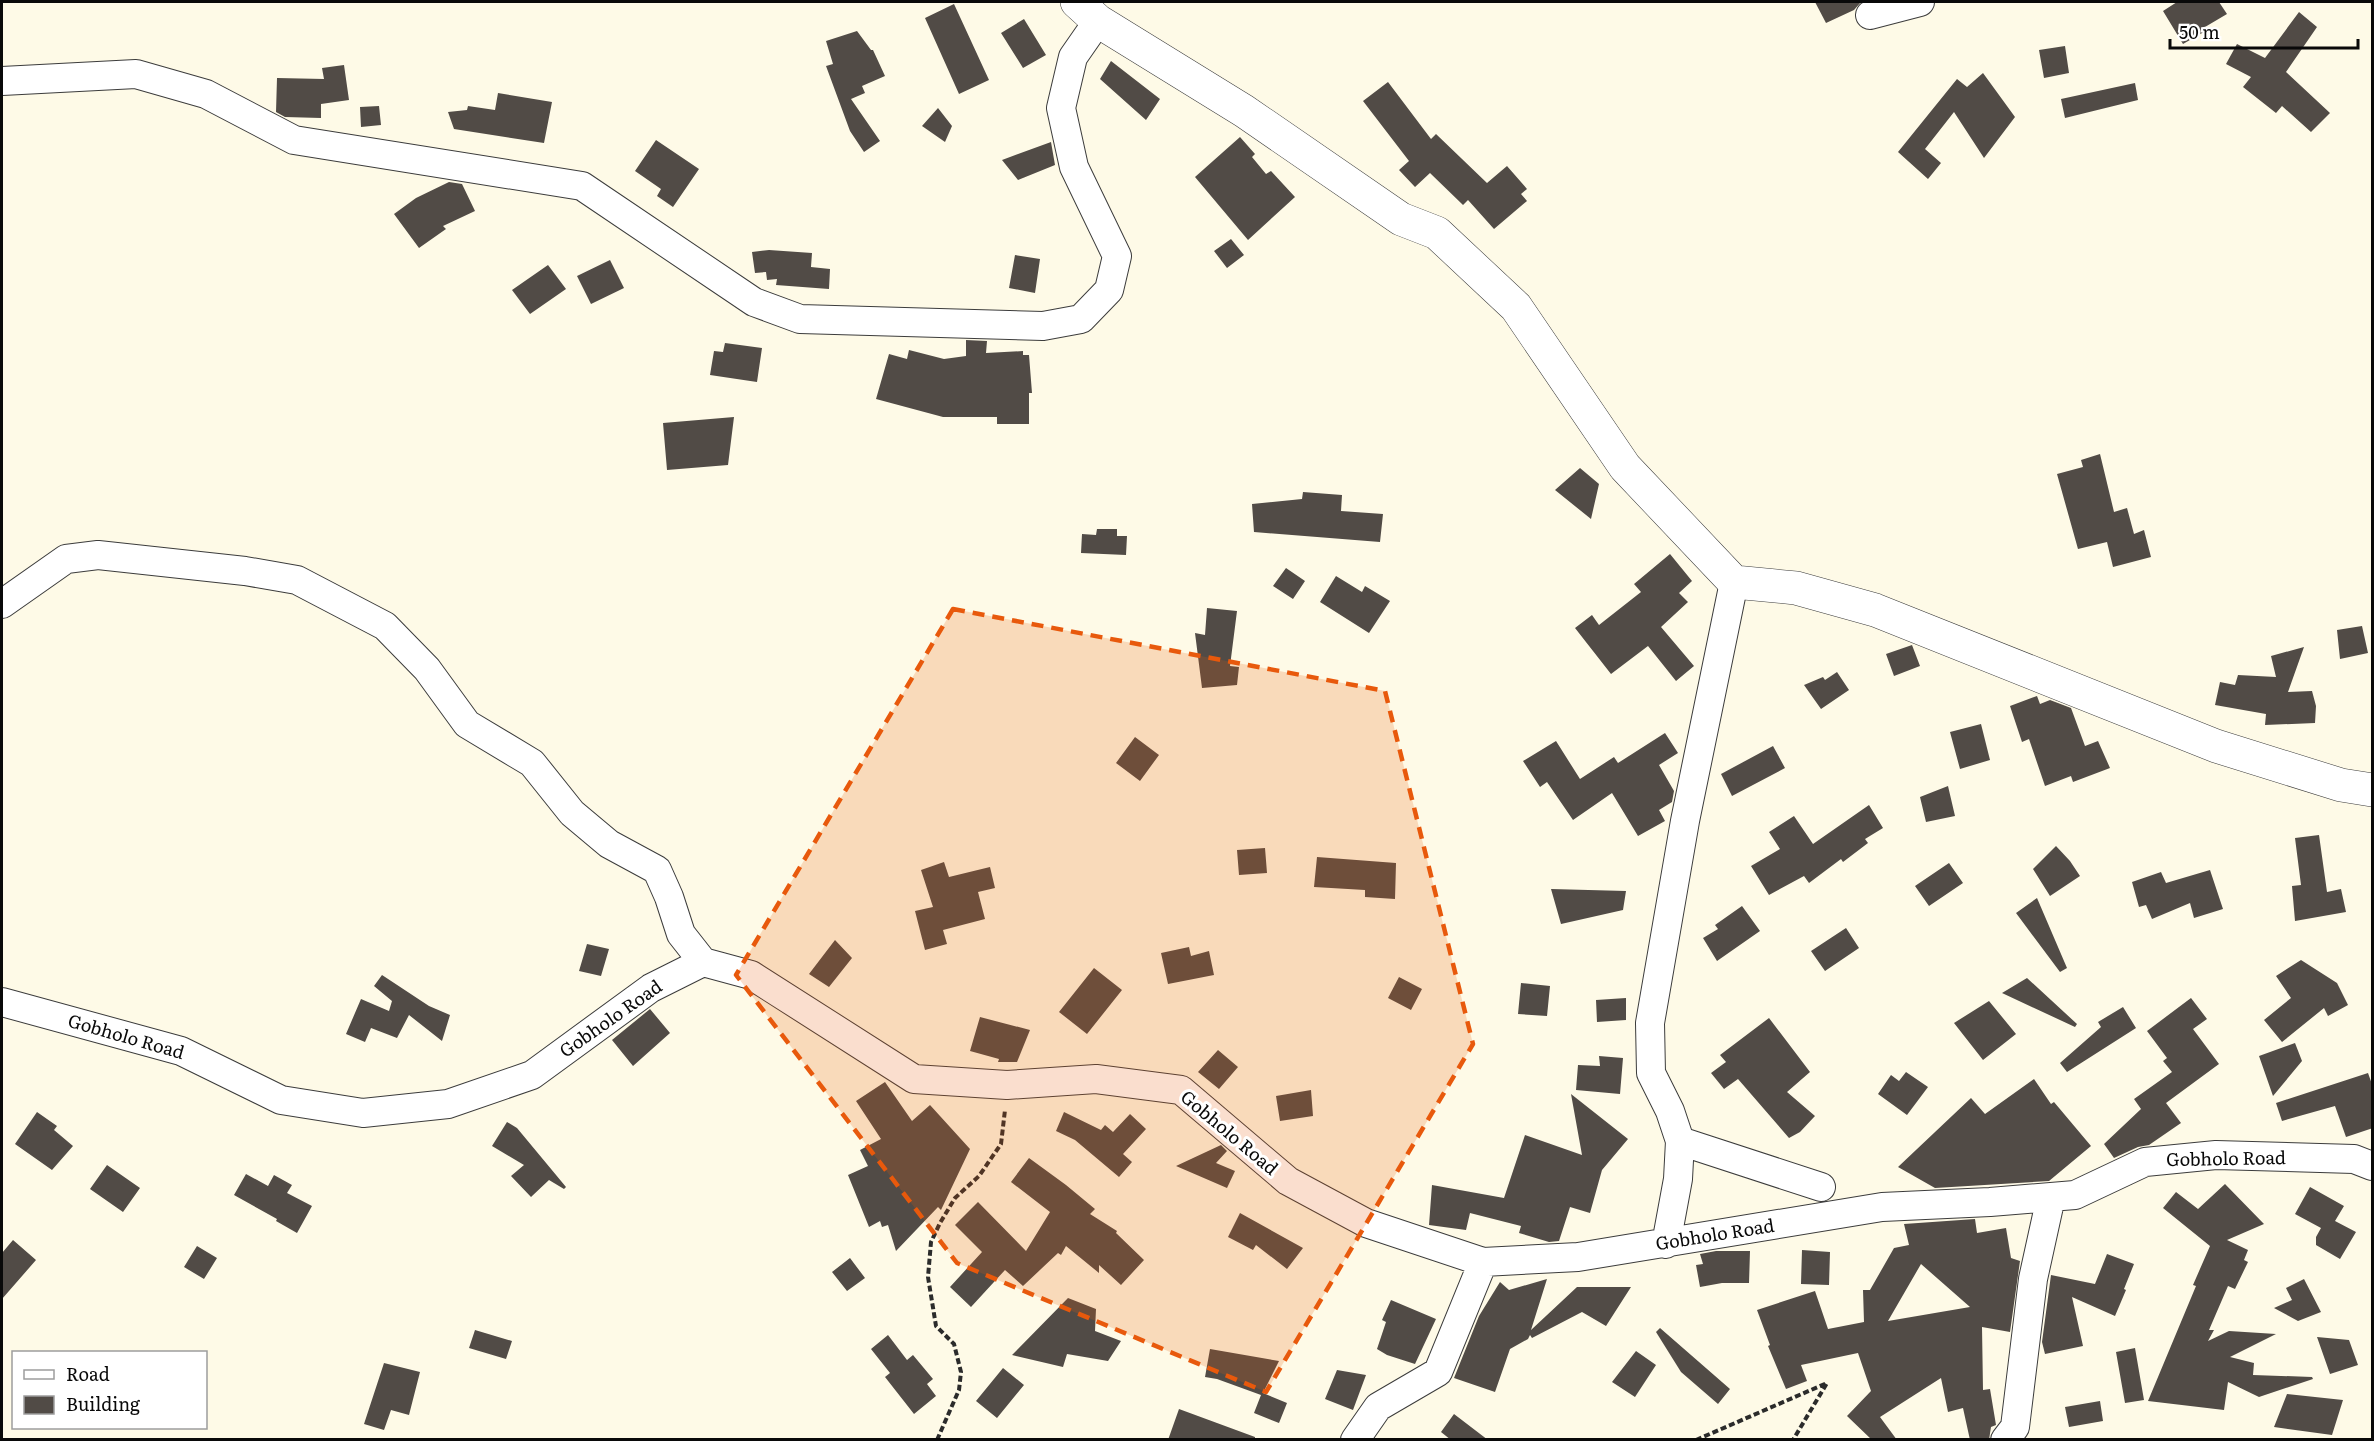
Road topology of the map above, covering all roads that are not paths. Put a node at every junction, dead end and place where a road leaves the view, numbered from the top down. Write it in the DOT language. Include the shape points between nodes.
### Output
graph roads {
  1 [pos="1920,2"];
  2 [pos="1088,11"];
  3 [pos="1870,15"];
  4 [pos="2,81"];
  5 [pos="1734,582"];
  6 [pos="2,604"];
  7 [pos="2373,790"];
  8 [pos="703,962"];
  9 [pos="2,1002"];
  10 [pos="1680,1141"];
  11 [pos="2373,1166"];
  12 [pos="1821,1187"];
  13 [pos="2051,1197"];
  14 [pos="1666,1244"];
  15 [pos="1483,1262"];
  16 [pos="1355,1440"];
  17 [pos="2006,1440"];
  1 -- 3 [label="street"];
  2 -- 4 [label="street" via="1061,108 1074,167 1117,256 1109,290 1080,319 1043,326 800,319 754,302 582,186 294,140 206,94 136,74"];
  2 -- 5 [label="street" via="1244,111 1401,219 1437,233 1516,307 1624,467"];
  5 -- 7 [label="street" via="1796,588 1875,610 2216,746 2342,785"];
  5 -- 10 [label="street" via="1685,821 1650,1023 1651,1073"];
  6 -- 8 [label="street" via="66,559 98,555 297,580 385,626 427,669 467,724 532,763 572,813 609,844 657,870 681,934"];
  8 -- 9 [label="street, Gobholo Road" via="651,988 532,1075 448,1104 363,1113 281,1101 181,1051"];
  8 -- 15 [label="street, Gobholo Road" via="751,975 914,1079 1007,1085 1096,1079 1182,1090 1288,1181 1366,1223"];
  10 -- 12 [label="street"];
  10 -- 14 [label="street" via="1678,1179"];
  11 -- 13 [label="street, Gobholo Road" via="2354,1159 2216,1155 2145,1162 2075,1195"];
  13 -- 14 [label="street, Gobholo Road" via="1882,1207"];
  13 -- 17 [label="street" via="2033,1279 2015,1427"];
  14 -- 15 [label="street, Gobholo Road" via="1578,1257"];
  15 -- 16 [label="street" via="1438,1372 1378,1407"];
}
